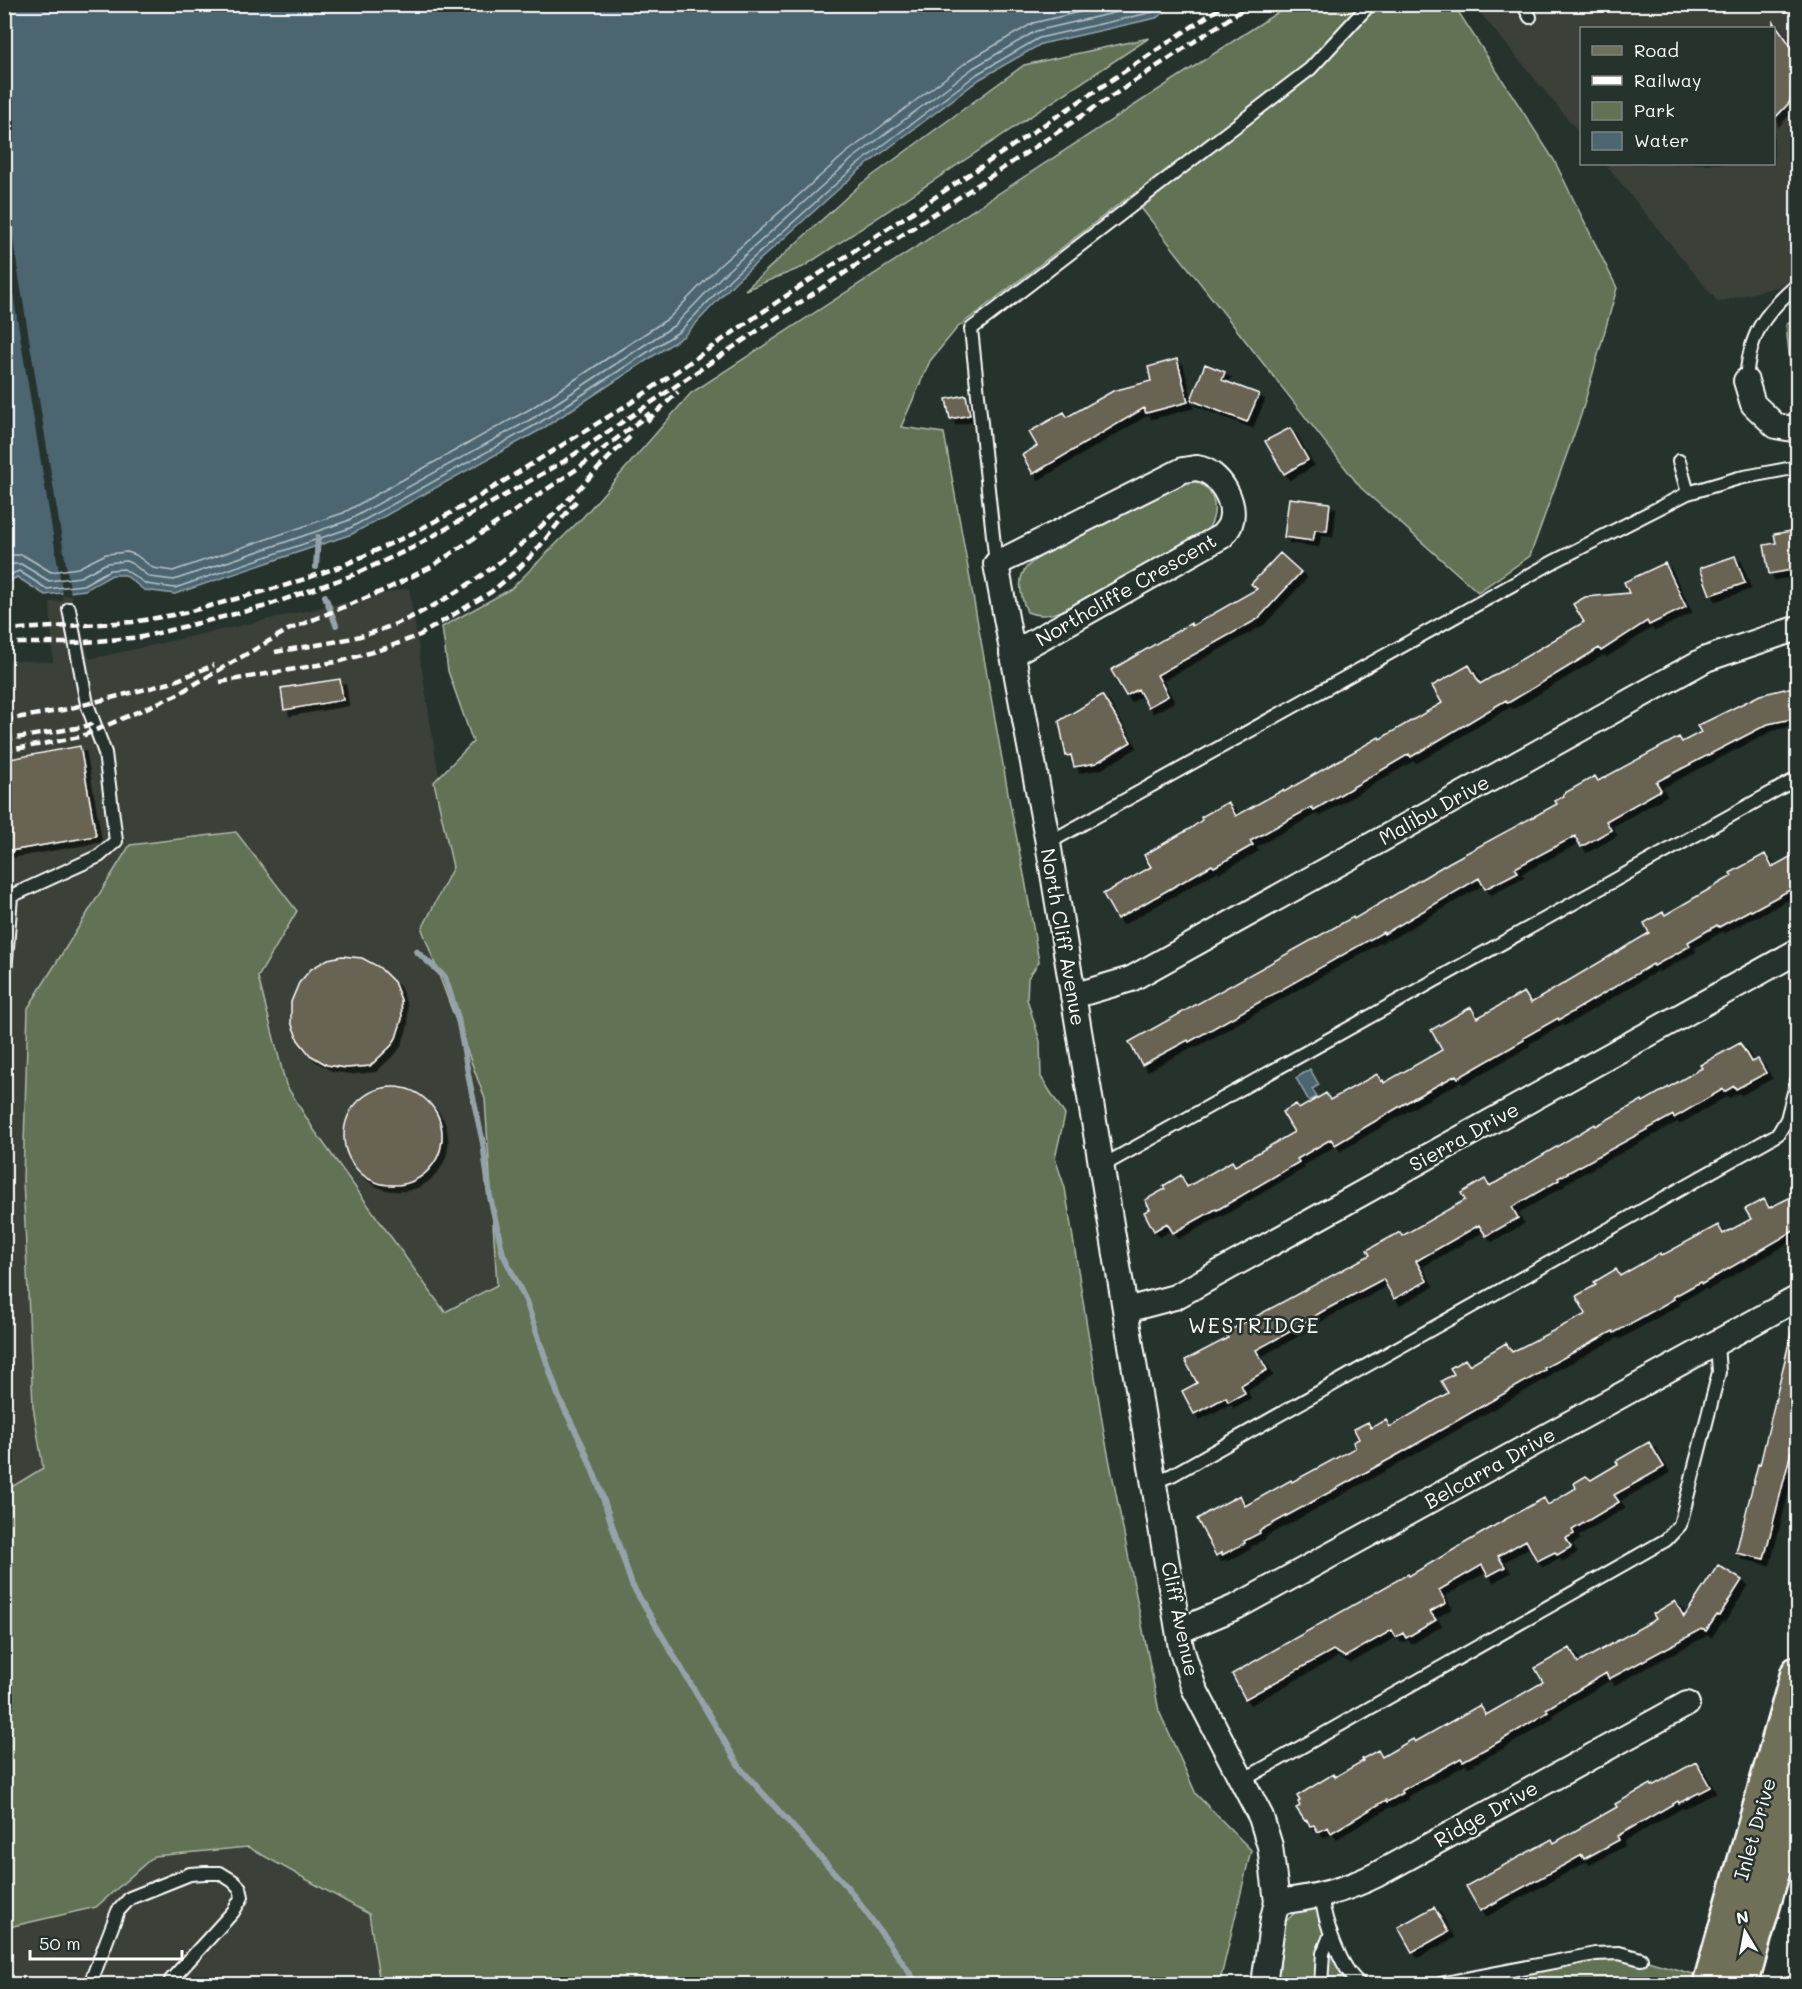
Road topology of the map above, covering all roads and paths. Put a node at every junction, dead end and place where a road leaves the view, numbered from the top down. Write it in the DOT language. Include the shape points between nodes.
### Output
graph roads {
  1 [pos="1370,4"];
  2 [pos="1523,4"];
  3 [pos="1530,16"];
  4 [pos="1797,284"];
  5 [pos="1746,381"];
  6 [pos="1797,430"];
  7 [pos="1679,461"];
  8 [pos="1797,467"];
  9 [pos="1688,493"];
  10 [pos="996,564"];
  11 [pos="69,609"];
  12 [pos="1797,628"];
  13 [pos="1012,654"];
  14 [pos="1797,778"];
  15 [pos="1048,843"];
  16 [pos="1797,951"];
  17 [pos="4,986"];
  18 [pos="1073,996"];
  19 [pos="1797,1077"];
  20 [pos="1102,1166"];
  21 [pos="1797,1299"];
  22 [pos="1126,1310"];
  23 [pos="1717,1344"];
  24 [pos="4,1371"];
  25 [pos="4,1392"];
  26 [pos="1154,1482"];
  27 [pos="1179,1631"];
  28 [pos="1797,1673"];
  29 [pos="1687,1704"];
  30 [pos="1243,1780"];
  31 [pos="1797,1781"];
  32 [pos="1321,1896"];
  33 [pos="1278,1902"];
  34 [pos="1330,1936"];
  35 [pos="1641,1959"];
  36 [pos="171,1980"];
  37 [pos="90,1984"];
  38 [pos="1264,1984"];
  39 [pos="1321,1984"];
  40 [pos="1360,1984"];
  41 [pos="1440,1984"];
  42 [pos="1710,1984"];
  43 [pos="1741,1984"];
  1 -- 10 [label="lane" via="1310,69 971,329"];
  2 -- 3 [label="lane"];
  4 -- 5 [label="lane" via="1758,328 1748,356"];
  5 -- 6 [label="street" via="1753,404 1776,426"];
  7 -- 9 [label="lane"];
  8 -- 9 [label="lane"];
  9 -- 15 [label="lane" via="1555,561"];
  10 -- 13 [label="street, North Cliff Avenue"];
  10 -- 13 [label="street, Northcliffe Crescent" via="1183,470 1198,468 1212,474 1228,498 1230,524 1222,536"];
  11 -- 17 [label="lane" via="87,704 105,753 116,841 99,856 11,896"];
  12 -- 18 [label="street, Malibu Drive" via="1706,659 1131,979"];
  13 -- 15 [label="street, North Cliff Avenue"];
  14 -- 20 [label="lane"];
  15 -- 18 [label="street, North Cliff Avenue"];
  16 -- 22 [label="street, Sierra Drive" via="1176,1297"];
  18 -- 20 [label="street, North Cliff Avenue"];
  19 -- 26 [label="lane" via="1787,1119 1778,1134"];
  20 -- 22 [label="street, North Cliff Avenue"];
  21 -- 23 [label="street, Belcarra Drive"];
  22 -- 26 [label="street, Cliff Avenue"];
  23 -- 27 [label="street, Belcarra Drive" via="1238,1606"];
  23 -- 30 [label="lane" via="1719,1372 1683,1514 1680,1525 1666,1540"];
  24 -- 25 [label="lane"];
  26 -- 27 [label="street, Cliff Avenue"];
  27 -- 30 [label="street, Cliff Avenue" via="1194,1688"];
  28 -- 42 [label="main road, Inlet Drive"];
  29 -- 32 [label="street, Ridge Drive" via="1376,1875"];
  30 -- 33 [label="street, Cliff Avenue" via="1270,1846"];
  31 -- 43 [label="main road, Inlet Drive"];
  32 -- 33 [label="street, Ridge Drive"];
  32 -- 34 [label="lane"];
  33 -- 38 [label="street, Cliff Avenue"];
  34 -- 39 [label="lane" via="1323,1953"];
  34 -- 40 [label="lane"];
  35 -- 41 [label="lane" via="1619,1953 1578,1957"];
  36 -- 37 [label="lane" via="233,1912 242,1897 233,1881 220,1874 190,1874 130,1898 118,1911"];
}
